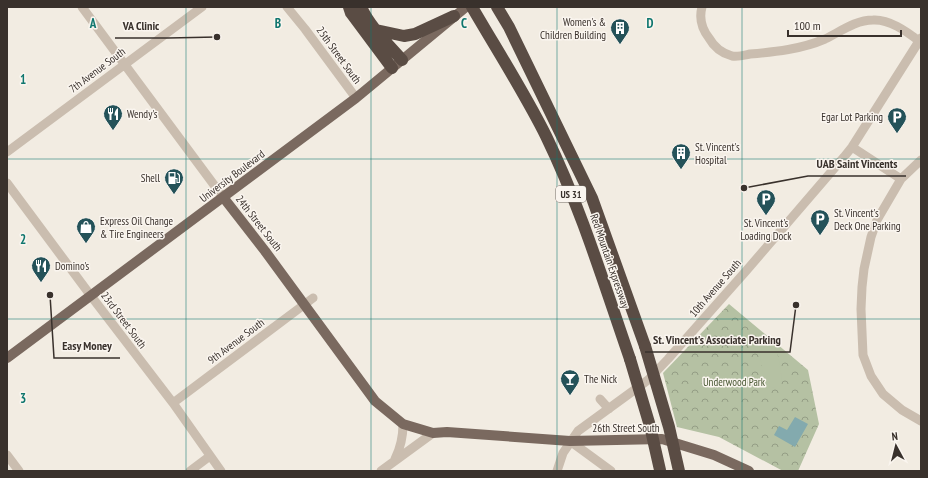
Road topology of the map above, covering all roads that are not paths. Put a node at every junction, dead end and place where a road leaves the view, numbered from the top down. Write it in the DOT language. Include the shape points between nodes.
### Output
graph roads {
  1 [pos="82,7"];
  2 [pos="202,7"];
  3 [pos="287,7"];
  4 [pos="349,7"];
  5 [pos="361,7"];
  6 [pos="466,7"];
  7 [pos="472,7"];
  8 [pos="497,7"];
  9 [pos="505,7"];
  10 [pos="702,7"];
  11 [pos="454,16"];
  12 [pos="510,23"];
  13 [pos="376,30"];
  14 [pos="920,39"];
  15 [pos="402,60"];
  16 [pos="124,64"];
  17 [pos="392,68"];
  18 [pos="356,98"];
  19 [pos="852,147"];
  20 [pos="7,152"];
  21 [pos="921,160"];
  22 [pos="901,179"];
  23 [pos="7,183"];
  24 [pos="223,197"];
  25 [pos="91,296"];
  26 [pos="313,298"];
  27 [pos="304,305"];
  28 [pos="7,358"];
  29 [pos="600,399"];
  30 [pos="173,403"];
  31 [pos="609,409"];
  32 [pos="921,421"];
  33 [pos="403,424"];
  34 [pos="433,433"];
  35 [pos="570,441"];
  36 [pos="7,456"];
  37 [pos="210,456"];
  38 [pos="394,461"];
  39 [pos="660,470"];
  40 [pos="19,471"];
  41 [pos="190,471"];
  42 [pos="221,471"];
  43 [pos="381,471"];
  44 [pos="557,471"];
  45 [pos="611,471"];
  46 [pos="679,471"];
  47 [pos="749,471"];
  1 -- 16 [label="street, 24th Street South"];
  2 -- 16 [label="street, 7th Avenue South"];
  3 -- 18 [label="street, 25th Street South"];
  4 -- 17 [label="highway" via="350,13"];
  5 -- 13 [label="highway"];
  6 -- 11 [label="main road, University Boulevard"];
  7 -- 39 [label="highway, Red Mountain Expressway / US 31, bridge" via="546,137 579,212 630,359"];
  8 -- 12 [label="highway"];
  9 -- 12 [label="highway"];
  10 -- 14 [label="street" via="700,14 703,30 714,47 733,56 762,54 805,45 871,19 886,21"];
  11 -- 13 [label="highway" via="416,34 404,36"];
  11 -- 15 [label="main road, University Boulevard"];
  12 -- 46 [label="highway, Red Mountain Expressway / US 31, bridge" via="524,48 523,57 592,198 646,346"];
  13 -- 15 [label="highway"];
  14 -- 19 [label="street, 10th Avenue South"];
  15 -- 17 [label="main road, University Boulevard"];
  16 -- 20 [label="street, 7th Avenue South"];
  16 -- 24 [label="street, 24th Street South"];
  17 -- 18 [label="main road, University Boulevard"];
  18 -- 24 [label="main road, University Boulevard"];
  19 -- 22 [label="street"];
  19 -- 31 [label="street, 10th Avenue South" via="678,349 648,380"];
  21 -- 22 [label="street"];
  22 -- 32 [label="street" via="877,220 867,254 862,287 863,355 871,376 883,394 902,410"];
  23 -- 25 [label="street, 23rd Street South"];
  24 -- 25 [label="main road, University Boulevard"];
  24 -- 27 [label="main road, 24th Street South"];
  25 -- 28 [label="main road, University Boulevard"];
  25 -- 30 [label="street, 23rd Street South"];
  26 -- 27 [label="street, 9th Avenue South"];
  27 -- 30 [label="street, 9th Avenue South"];
  27 -- 33 [label="main road, 24th Street South" via="375,401"];
  29 -- 31 [label="street"];
  30 -- 37 [label="street, 23rd Street South"];
  31 -- 35 [label="street, 10th Avenue South" via="578,431"];
  33 -- 34 [label="main road, 24th Street South"];
  33 -- 38 [label="street" via="403,437"];
  34 -- 35 [label="main road"];
  34 -- 38 [label="street"];
  35 -- 44 [label="street, 10th Avenue South"];
  35 -- 45 [label="street"];
  35 -- 47 [label="main road, 26th Street South" via="662,439 714,455"];
  36 -- 40 [label="street"];
  37 -- 41 [label="street"];
  37 -- 42 [label="street, 23rd Street South"];
  38 -- 43 [label="street"];
}
